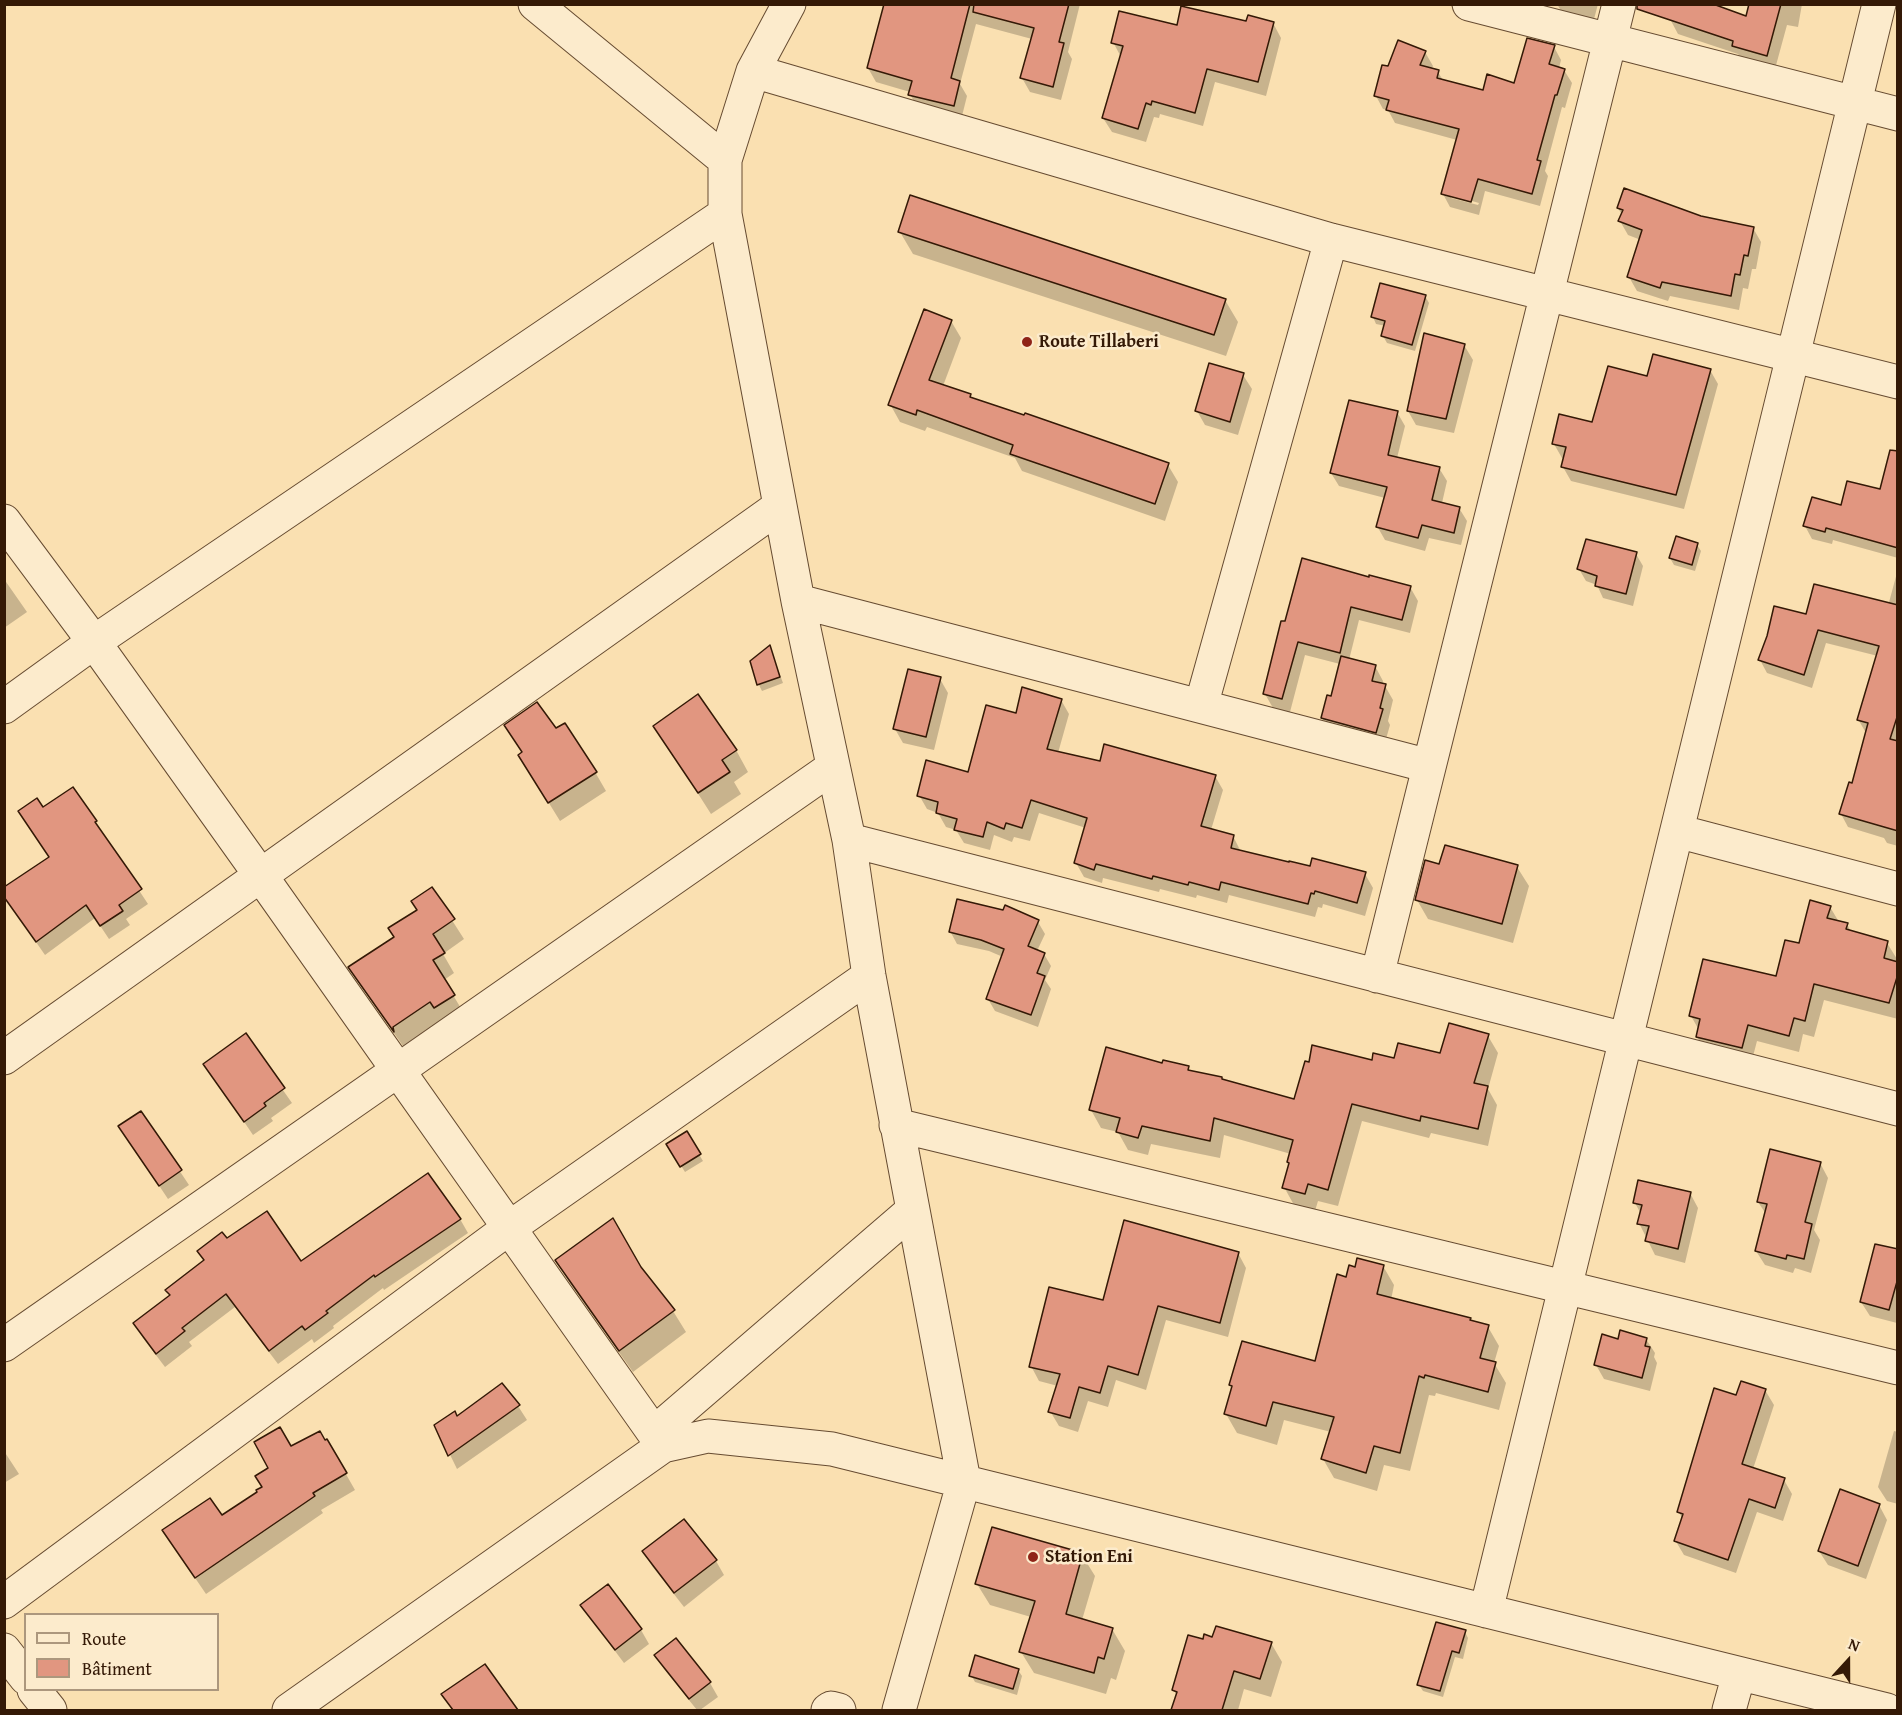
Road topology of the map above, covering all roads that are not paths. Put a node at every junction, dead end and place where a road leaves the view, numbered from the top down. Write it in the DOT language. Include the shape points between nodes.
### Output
graph roads {
  1 [pos="535,4"];
  2 [pos="789,4"];
  3 [pos="1469,4"];
  4 [pos="1619,4"];
  5 [pos="1879,4"];
  6 [pos="1610,41"];
  7 [pos="753,71"];
  8 [pos="1855,103"];
  9 [pos="1898,114"];
  10 [pos="725,160"];
  11 [pos="725,214"];
  12 [pos="1331,240"];
  13 [pos="1546,294"];
  14 [pos="1793,356"];
  15 [pos="1898,382"];
  16 [pos="780,506"];
  17 [pos="4,521"];
  18 [pos="798,601"];
  19 [pos="94,642"];
  20 [pos="1201,706"];
  21 [pos="4,707"];
  22 [pos="1429,766"];
  23 [pos="833,767"];
  24 [pos="1677,831"];
  25 [pos="849,840"];
  26 [pos="261,876"];
  27 [pos="1898,889"];
  28 [pos="869,976"];
  29 [pos="1377,976"];
  30 [pos="1626,1040"];
  31 [pos="4,1058"];
  32 [pos="398,1071"];
  33 [pos="1898,1109"];
  34 [pos="897,1125"];
  35 [pos="912,1210"];
  36 [pos="509,1228"];
  37 [pos="1565,1287"];
  38 [pos="4,1345"];
  39 [pos="1898,1368"];
  40 [pos="659,1439"];
  41 [pos="964,1482"];
  42 [pos="4,1602"];
  43 [pos="1486,1611"];
  44 [pos="4,1650"];
  45 [pos="1739,1674"];
  46 [pos="24,1675"];
  47 [pos="36,1691"];
  48 [pos="50,1710"];
  49 [pos="290,1710"];
  50 [pos="828,1710"];
  51 [pos="839,1710"];
  52 [pos="899,1710"];
  53 [pos="1729,1710"];
  54 [pos="1887,1710"];
  1 -- 10 [label="street"];
  2 -- 7 [label="street"];
  3 -- 6 [label="street"];
  4 -- 6 [label="street"];
  5 -- 8 [label="street"];
  6 -- 8 [label="street"];
  6 -- 13 [label="street"];
  7 -- 10 [label="street"];
  7 -- 12 [label="street"];
  8 -- 9 [label="street"];
  8 -- 14 [label="street"];
  10 -- 11 [label="street"];
  11 -- 16 [label="street"];
  11 -- 19 [label="street"];
  12 -- 13 [label="street"];
  12 -- 20 [label="street"];
  13 -- 14 [label="street"];
  13 -- 22 [label="street"];
  14 -- 15 [label="street"];
  14 -- 24 [label="street"];
  16 -- 18 [label="street"];
  16 -- 26 [label="street"];
  17 -- 19 [label="street"];
  18 -- 20 [label="street"];
  18 -- 23 [label="street"];
  19 -- 21 [label="street"];
  19 -- 26 [label="street"];
  20 -- 22 [label="street"];
  22 -- 29 [label="street"];
  23 -- 25 [label="street"];
  23 -- 32 [label="street"];
  24 -- 27 [label="street"];
  24 -- 30 [label="street"];
  25 -- 28 [label="street"];
  25 -- 29 [label="street"];
  26 -- 31 [label="street"];
  26 -- 32 [label="street"];
  28 -- 34 [label="street"];
  28 -- 36 [label="street"];
  29 -- 30 [label="street"];
  30 -- 33 [label="street"];
  30 -- 37 [label="street"];
  32 -- 36 [label="street"];
  32 -- 38 [label="street"];
  34 -- 35 [label="street"];
  34 -- 37 [label="street"];
  35 -- 40 [label="street"];
  35 -- 41 [label="street"];
  36 -- 40 [label="street"];
  36 -- 42 [label="street"];
  37 -- 39 [label="street"];
  37 -- 43 [label="street"];
  40 -- 41 [label="street" via="708,1436 832,1449"];
  40 -- 49 [label="street"];
  41 -- 43 [label="street"];
  41 -- 52 [label="street"];
  43 -- 45 [label="street"];
  44 -- 46 [label="street"];
  45 -- 53 [label="street"];
  45 -- 54 [label="street"];
  47 -- 48 [label="street"];
  50 -- 51 [label="street"];
}
